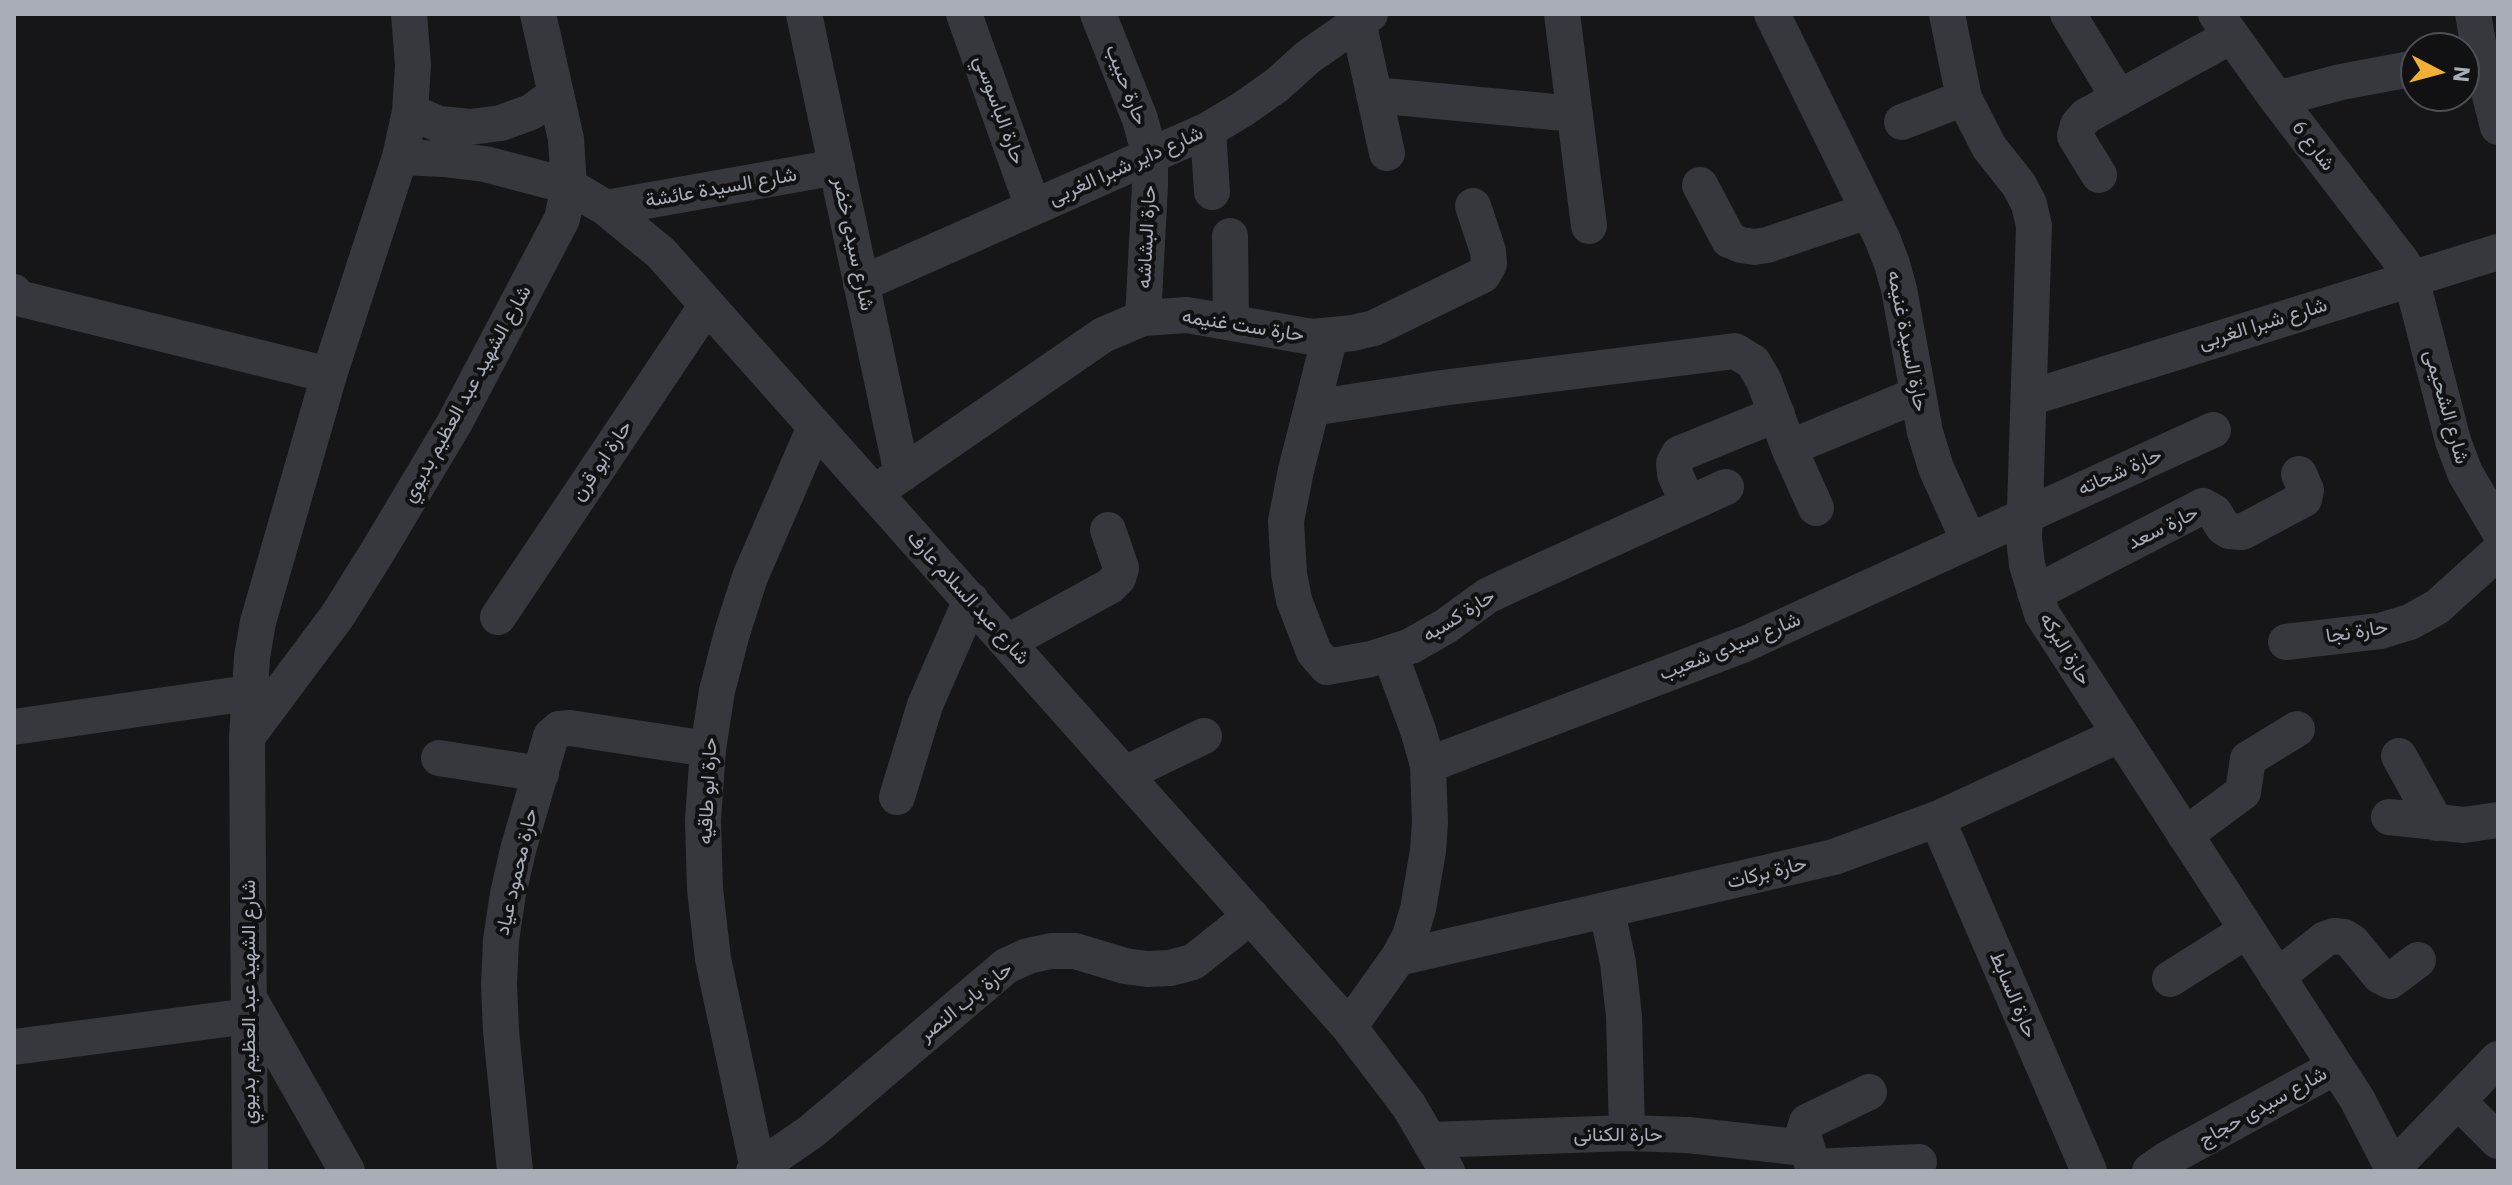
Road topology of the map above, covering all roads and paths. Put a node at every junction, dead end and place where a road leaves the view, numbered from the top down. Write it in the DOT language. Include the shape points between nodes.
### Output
graph roads {
  1 [pos="409,14"];
  2 [pos="538,14"];
  3 [pos="804,14"];
  4 [pos="964,14"];
  5 [pos="1098,14"];
  6 [pos="1562,14"];
  7 [pos="1772,14"];
  8 [pos="1947,14"];
  9 [pos="2068,14"];
  10 [pos="2473,14"];
  11 [pos="1364,17"];
  12 [pos="2224,25"];
  13 [pos="2481,60"];
  14 [pos="2400,71"];
  15 [pos="556,94"];
  16 [pos="1374,95"];
  17 [pos="1964,98"];
  18 [pos="2119,98"];
  19 [pos="2277,99"];
  20 [pos="410,112"];
  21 [pos="1575,114"];
  22 [pos="1902,122"];
  23 [pos="2498,127"];
  24 [pos="1208,130"];
  25 [pos="1387,153"];
  26 [pos="1150,156"];
  27 [pos="400,157"];
  28 [pos="837,167"];
  29 [pos="2099,175"];
  30 [pos="1700,185"];
  31 [pos="569,186"];
  32 [pos="1212,192"];
  33 [pos="1473,206"];
  34 [pos="1033,207"];
  35 [pos="606,208"];
  36 [pos="1868,211"];
  37 [pos="1589,226"];
  38 [pos="1230,236"];
  39 [pos="2498,252"];
  40 [pos="2411,278"];
  41 [pos="861,284"];
  42 [pos="14,296"];
  43 [pos="707,305"];
  44 [pos="1143,318"];
  45 [pos="1231,321"];
  46 [pos="1330,336"];
  47 [pos="329,375"];
  48 [pos="1917,395"];
  49 [pos="2029,398"];
  50 [pos="1312,408"];
  51 [pos="1777,414"];
  52 [pos="815,427"];
  53 [pos="2213,430"];
  54 [pos="1789,448"];
  55 [pos="2299,474"];
  56 [pos="888,483"];
  57 [pos="1726,487"];
  58 [pos="1688,504"];
  59 [pos="1816,508"];
  60 [pos="2026,515"];
  61 [pos="2498,529"];
  62 [pos="1108,530"];
  63 [pos="1969,541"];
  64 [pos="2498,552"];
  65 [pos="2035,593"];
  66 [pos="971,600"];
  67 [pos="498,617"];
  68 [pos="1008,642"];
  69 [pos="2286,642"];
  70 [pos="1390,654"];
  71 [pos="248,693"];
  72 [pos="14,727"];
  73 [pos="2297,729"];
  74 [pos="2119,735"];
  75 [pos="1204,736"];
  76 [pos="247,737"];
  77 [pos="708,749"];
  78 [pos="2399,756"];
  79 [pos="439,758"];
  80 [pos="1428,765"];
  81 [pos="541,774"];
  82 [pos="1125,774"];
  83 [pos="897,797"];
  84 [pos="2389,817"];
  85 [pos="1937,819"];
  86 [pos="2436,823"];
  87 [pos="2497,823"];
  88 [pos="2185,835"];
  89 [pos="1607,911"];
  90 [pos="1251,916"];
  91 [pos="2246,931"];
  92 [pos="1398,958"];
  93 [pos="2418,960"];
  94 [pos="2277,977"];
  95 [pos="2170,979"];
  96 [pos="249,1007"];
  97 [pos="1349,1027"];
  98 [pos="14,1047"];
  99 [pos="2498,1059"];
  100 [pos="2335,1067"];
  101 [pos="1869,1092"];
  102 [pos="2458,1101"];
  103 [pos="1627,1133"];
  104 [pos="2498,1141"];
  105 [pos="1439,1156"];
  106 [pos="1811,1162"];
  107 [pos="1919,1162"];
  108 [pos="2393,1169"];
  109 [pos="756,1170"];
  110 [pos="250,1171"];
  111 [pos="347,1171"];
  112 [pos="515,1171"];
  113 [pos="2089,1171"];
  114 [pos="2150,1171"];
  1 -- 20 [label="street, شارع الشهيد عبد العظيم بديوي"];
  2 -- 15 [label="street, شارع الشهيد عبد العظيم بديوي"];
  3 -- 28 [label="street, شارع سيدى خضر"];
  4 -- 34 [label="street, حارة الباسوسي"];
  5 -- 26 [label="street, حارة حبيب"];
  6 -- 21 [label="street"];
  7 -- 36 [label="street, حارة السيدة غنيمه"];
  8 -- 17 [label="street, حارة البركه"];
  9 -- 18 [label="street"];
  10 -- 13 [label="street"];
  11 -- 16 [label="street"];
  11 -- 24 [label="street, شارع داير شبرا الغربى" via="1277,85"];
  12 -- 18 [label="street"];
  12 -- 19 [label="street, شارع 6"];
  13 -- 23 [label="street"];
  14 -- 19 [label="street"];
  15 -- 20 [label="street" via="531,112 470,127 439,124"];
  15 -- 31 [label="street, شارع الشهيد عبد العظيم بديوي"];
  16 -- 21 [label="street"];
  16 -- 25 [label="street"];
  17 -- 22 [label="street"];
  17 -- 49 [label="street, حارة البركه" via="1989,147 2019,185 2034,226"];
  18 -- 29 [label="street" via="2086,116 2075,136"];
  19 -- 40 [label="street, شارع 6"];
  20 -- 27 [label="street, شارع الشهيد عبد العظيم بديوي"];
  21 -- 37 [label="street"];
  24 -- 26 [label="street, شارع داير شبرا الغربى"];
  24 -- 32 [label="street"];
  26 -- 34 [label="street, شارع داير شبرا الغربى"];
  26 -- 44 [label="street, حارة البشاشه"];
  27 -- 31 [label="street, شارع عبد السلام عارف" via="485,164"];
  27 -- 47 [label="street, شارع الشهيد عبد العظيم بديوي"];
  28 -- 35 [label="street, شارع السيدة عائشة"];
  28 -- 41 [label="street, شارع سيدى خضر"];
  30 -- 36 [label="street" via="1729,240 1741,245 1767,245"];
  31 -- 35 [label="street, شارع عبد السلام عارف"];
  31 -- 76 [label="street, شارع الشهيد عبد العظيم بديوي" via="562,219 455,422 338,615"];
  33 -- 46 [label="street, حارة ست غنيمه" via="1488,251 1483,275 1374,328"];
  34 -- 41 [label="street, شارع داير شبرا الغربى"];
  35 -- 43 [label="street, شارع عبد السلام عارف" via="661,253"];
  36 -- 48 [label="street, حارة السيدة غنيمه" via="1899,289"];
  38 -- 45 [label="street"];
  39 -- 40 [label="street, شارع شبرا الغربى"];
  40 -- 49 [label="street, شارع شبرا الغربى"];
  40 -- 61 [label="street, شارع الشحيمى" via="2453,441"];
  41 -- 56 [label="street, شارع سيدى خضر"];
  42 -- 47 [label="street"];
  43 -- 52 [label="street, شارع عبد السلام عارف"];
  43 -- 67 [label="street, حارة ابو قرن"];
  44 -- 45 [label="street, حارة ست غنيمه" via="1174,315"];
  44 -- 56 [label="street, حارة ست غنيمه" via="1103,335"];
  45 -- 46 [label="street, حارة ست غنيمه" via="1293,335"];
  46 -- 50 [label="street, حارة كسبه"];
  47 -- 71 [label="street, شارع الشهيد عبد العظيم بديوي" via="258,622"];
  48 -- 54 [label="street"];
  48 -- 63 [label="street, حارة السيدة غنيمه" via="1936,468"];
  49 -- 60 [label="street, حارة البركه"];
  50 -- 51 [label="street" via="1735,351 1753,362"];
  50 -- 70 [label="street, حارة كسبه" via="1286,521 1294,600 1314,652 1327,667"];
  51 -- 54 [label="street"];
  51 -- 58 [label="street" via="1679,454 1675,474"];
  52 -- 56 [label="street, شارع عبد السلام عارف"];
  52 -- 77 [label="street, حارة ابو طاقيه" via="745,591 717,691"];
  53 -- 60 [label="street, حارة شحاته"];
  54 -- 59 [label="street"];
  55 -- 65 [label="street, حارة سعد" via="2304,499 2242,532 2223,527 2203,506"];
  56 -- 66 [label="street, شارع عبد السلام عارف"];
  57 -- 58 [label="street, حارة كسبه"];
  58 -- 70 [label="street, حارة كسبه" via="1510,585"];
  60 -- 63 [label="street, شارع سيدى شعيب"];
  60 -- 65 [label="street, حارة البركه" via="2024,539"];
  62 -- 68 [label="street" via="1121,568 1118,578"];
  63 -- 80 [label="street, شارع سيدى شعيب" via="1745,644"];
  64 -- 69 [label="street, حارة نجا" via="2437,607 2410,622 2380,631"];
  65 -- 74 [label="street, حارة البركه" via="2042,614"];
  66 -- 68 [label="street, شارع عبد السلام عارف"];
  66 -- 83 [label="street" via="925,705"];
  68 -- 82 [label="street, شارع عبد السلام عارف"];
  70 -- 80 [label="street"];
  71 -- 72 [label="street"];
  71 -- 76 [label="street, شارع الشهيد عبد العظيم بديوي"];
  73 -- 88 [label="street" via="2253,755 2246,765 2243,792"];
  74 -- 85 [label="street, حارة بركات"];
  74 -- 88 [label="street, حارة البركه"];
  75 -- 82 [label="street"];
  76 -- 96 [label="street, شارع الشهيد عبد العظيم بديوي"];
  77 -- 81 [label="street, حارة محمود عياد" via="559,729 551,736"];
  77 -- 109 [label="street, حارة ابو طاقيه" via="705,889 713,959"];
  78 -- 86 [label="street"];
  79 -- 81 [label="street"];
  80 -- 92 [label="street" via="1424,880 1410,936"];
  81 -- 112 [label="street, حارة محمود عياد" via="501,940 501,1031"];
  82 -- 90 [label="street, شارع عبد السلام عارف"];
  84 -- 86 [label="street"];
  85 -- 89 [label="street, حارة بركات" via="1834,857"];
  85 -- 113 [label="street, حارة السابط"];
  86 -- 87 [label="street"];
  88 -- 91 [label="street, حارة البركه"];
  89 -- 92 [label="street, حارة بركات"];
  89 -- 103 [label="street" via="1624,1016"];
  90 -- 97 [label="street, شارع عبد السلام عارف"];
  90 -- 109 [label="street, حارة باب النصر" via="1193,962 1170,968 1125,966 1075,951 1039,953 1006,966 812,1131"];
  91 -- 94 [label="street, حارة البركه"];
  91 -- 95 [label="street"];
  92 -- 97 [label="street"];
  93 -- 94 [label="street" via="2395,979 2384,979 2352,942 2334,936"];
  94 -- 100 [label="street, حارة البركه"];
  96 -- 98 [label="street"];
  96 -- 110 [label="street, شارع الشهيد عبد العظيم بديوي"];
  96 -- 111 [label="street"];
  97 -- 105 [label="street, شارع عبد السلام عارف" via="1409,1106"];
  99 -- 102 [label="street"];
  100 -- 108 [label="street, حارة البركه"];
  100 -- 114 [label="street, شارع سيدى حجاج"];
  101 -- 106 [label="street" via="1807,1122 1803,1135"];
  102 -- 104 [label="street"];
  102 -- 108 [label="street"];
  103 -- 105 [label="street, حارة الكنانى"];
  103 -- 106 [label="street, حارة الكنانى" via="1688,1135"];
  106 -- 107 [label="street, حارة الكنانى"];
}
